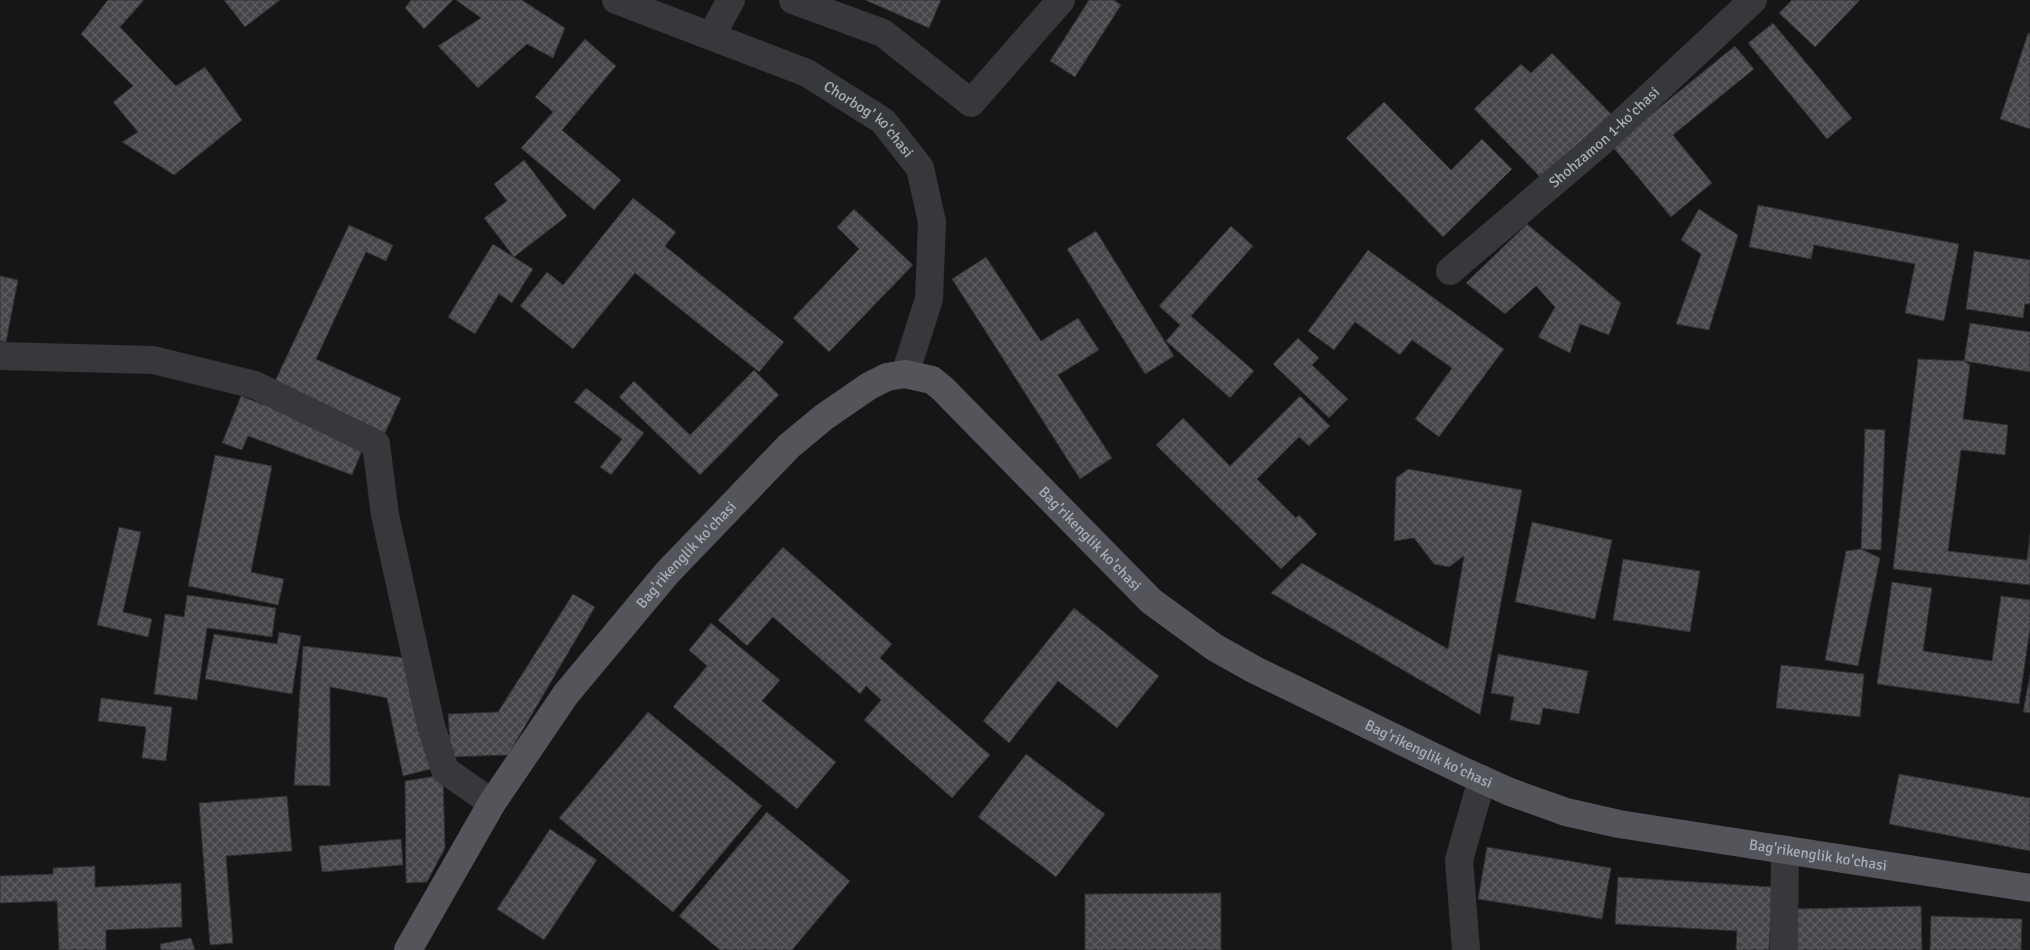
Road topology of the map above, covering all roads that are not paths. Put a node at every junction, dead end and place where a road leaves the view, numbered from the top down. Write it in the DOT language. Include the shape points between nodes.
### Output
graph roads {
  1 [pos="616,0"];
  2 [pos="731,0"];
  3 [pos="793,0"];
  4 [pos="1061,0"];
  5 [pos="1753,0"];
  6 [pos="711,36"];
  7 [pos="1450,271"];
  8 [pos="0,356"];
  9 [pos="905,374"];
  10 [pos="1482,779"];
  11 [pos="492,803"];
  12 [pos="1785,850"];
  13 [pos="2030,888"];
  14 [pos="408,950"];
  15 [pos="1466,950"];
  16 [pos="1784,950"];
  1 -- 6 [label="street, Chorbog' ko'chasi"];
  2 -- 6 [label="street"];
  3 -- 4 [label="street" via="883,33 971,103"];
  5 -- 7 [label="street, Shohzamon 1-ko'chasi" via="1601,142"];
  6 -- 9 [label="street, Chorbog' ko'chasi" via="807,73 884,121 920,168 932,222 929,299"];
  8 -- 11 [label="street" via="153,360 255,385 376,444 387,525 431,726 445,770"];
  9 -- 10 [label="main road, Bag'rikenglik ko'chasi" via="932,380 943,389 1151,601 1214,647 1255,670"];
  9 -- 11 [label="main road, Bag'rikenglik ko'chasi" via="887,377 869,386 788,446 667,573 566,694"];
  10 -- 12 [label="main road, Bag'rikenglik ko'chasi" via="1566,812 1619,824"];
  10 -- 15 [label="street" via="1459,860"];
  11 -- 14 [label="main road, Bag'rikenglik ko'chasi"];
  12 -- 13 [label="main road, Bag'rikenglik ko'chasi"];
  12 -- 16 [label="street"];
}
